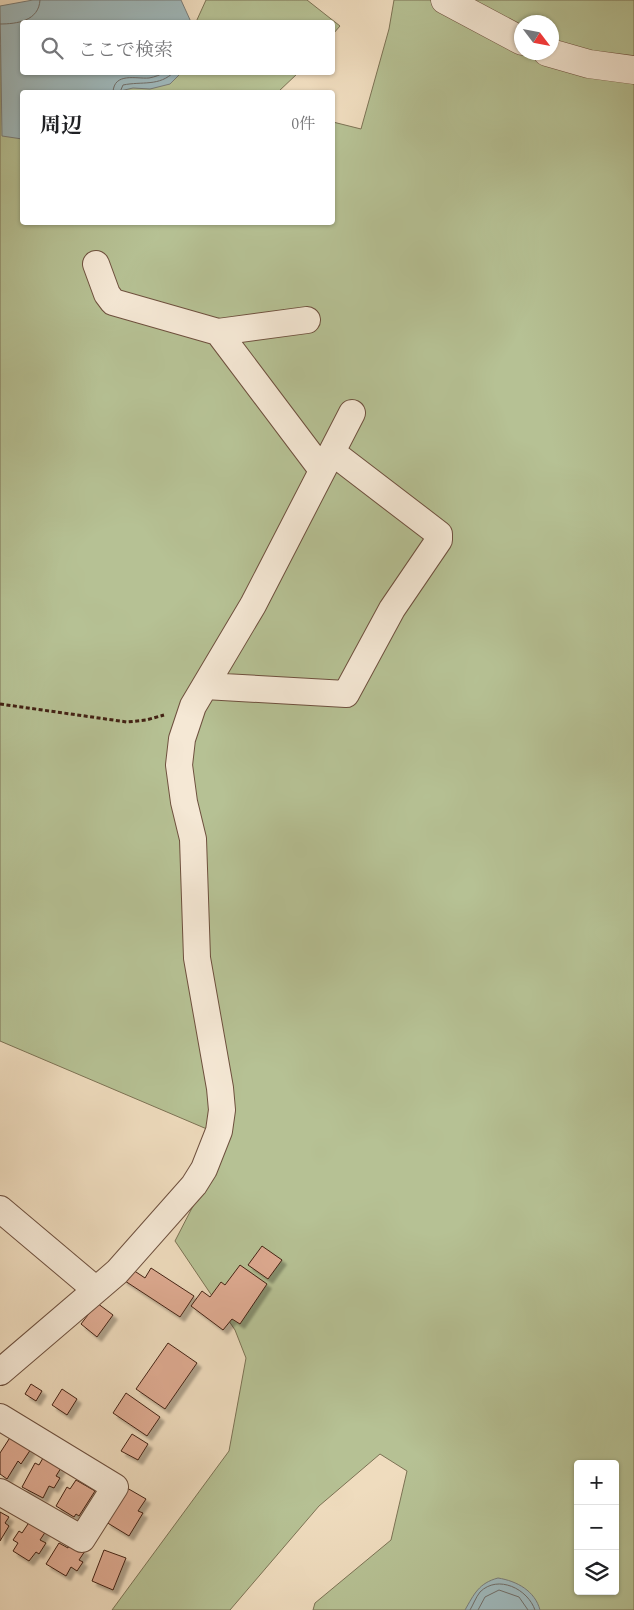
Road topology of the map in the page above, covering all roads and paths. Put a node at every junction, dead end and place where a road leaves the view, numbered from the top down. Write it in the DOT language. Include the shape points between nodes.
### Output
graph roads {
  1 [pos="445,0"];
  2 [pos="514,37"];
  3 [pos="559,55"];
  4 [pos="634,70"];
  5 [pos="96,264"];
  6 [pos="307,320"];
  7 [pos="218,332"];
  8 [pos="352,413"];
  9 [pos="327,461"];
  10 [pos="199,696"];
  11 [pos="0,704"];
  12 [pos="0,1209"];
  13 [pos="94,1289"];
  14 [pos="0,1372"];
  15 [pos="0,1417"];
  16 [pos="0,1492"];
  1 -- 2 [label="street"];
  3 -- 4 [label="street" via="589,64"];
  5 -- 7 [label="street" via="113,302"];
  6 -- 7 [label="street"];
  7 -- 9 [label="street"];
  8 -- 9 [label="street"];
  9 -- 10 [label="street" via="253,605"];
  9 -- 10 [label="street" via="439,534 440,540 392,609 346,694"];
  10 -- 11 [label="path" via="146,720 127,722"];
  10 -- 13 [label="street" via="182,739 179,765 184,802 194,838 197,958 220,1088 222,1110 219,1131 194,1185 117,1272"];
  12 -- 13 [label="street"];
  13 -- 14 [label="street"];
  15 -- 16 [label="street" via="115,1486 82,1539"];
}
